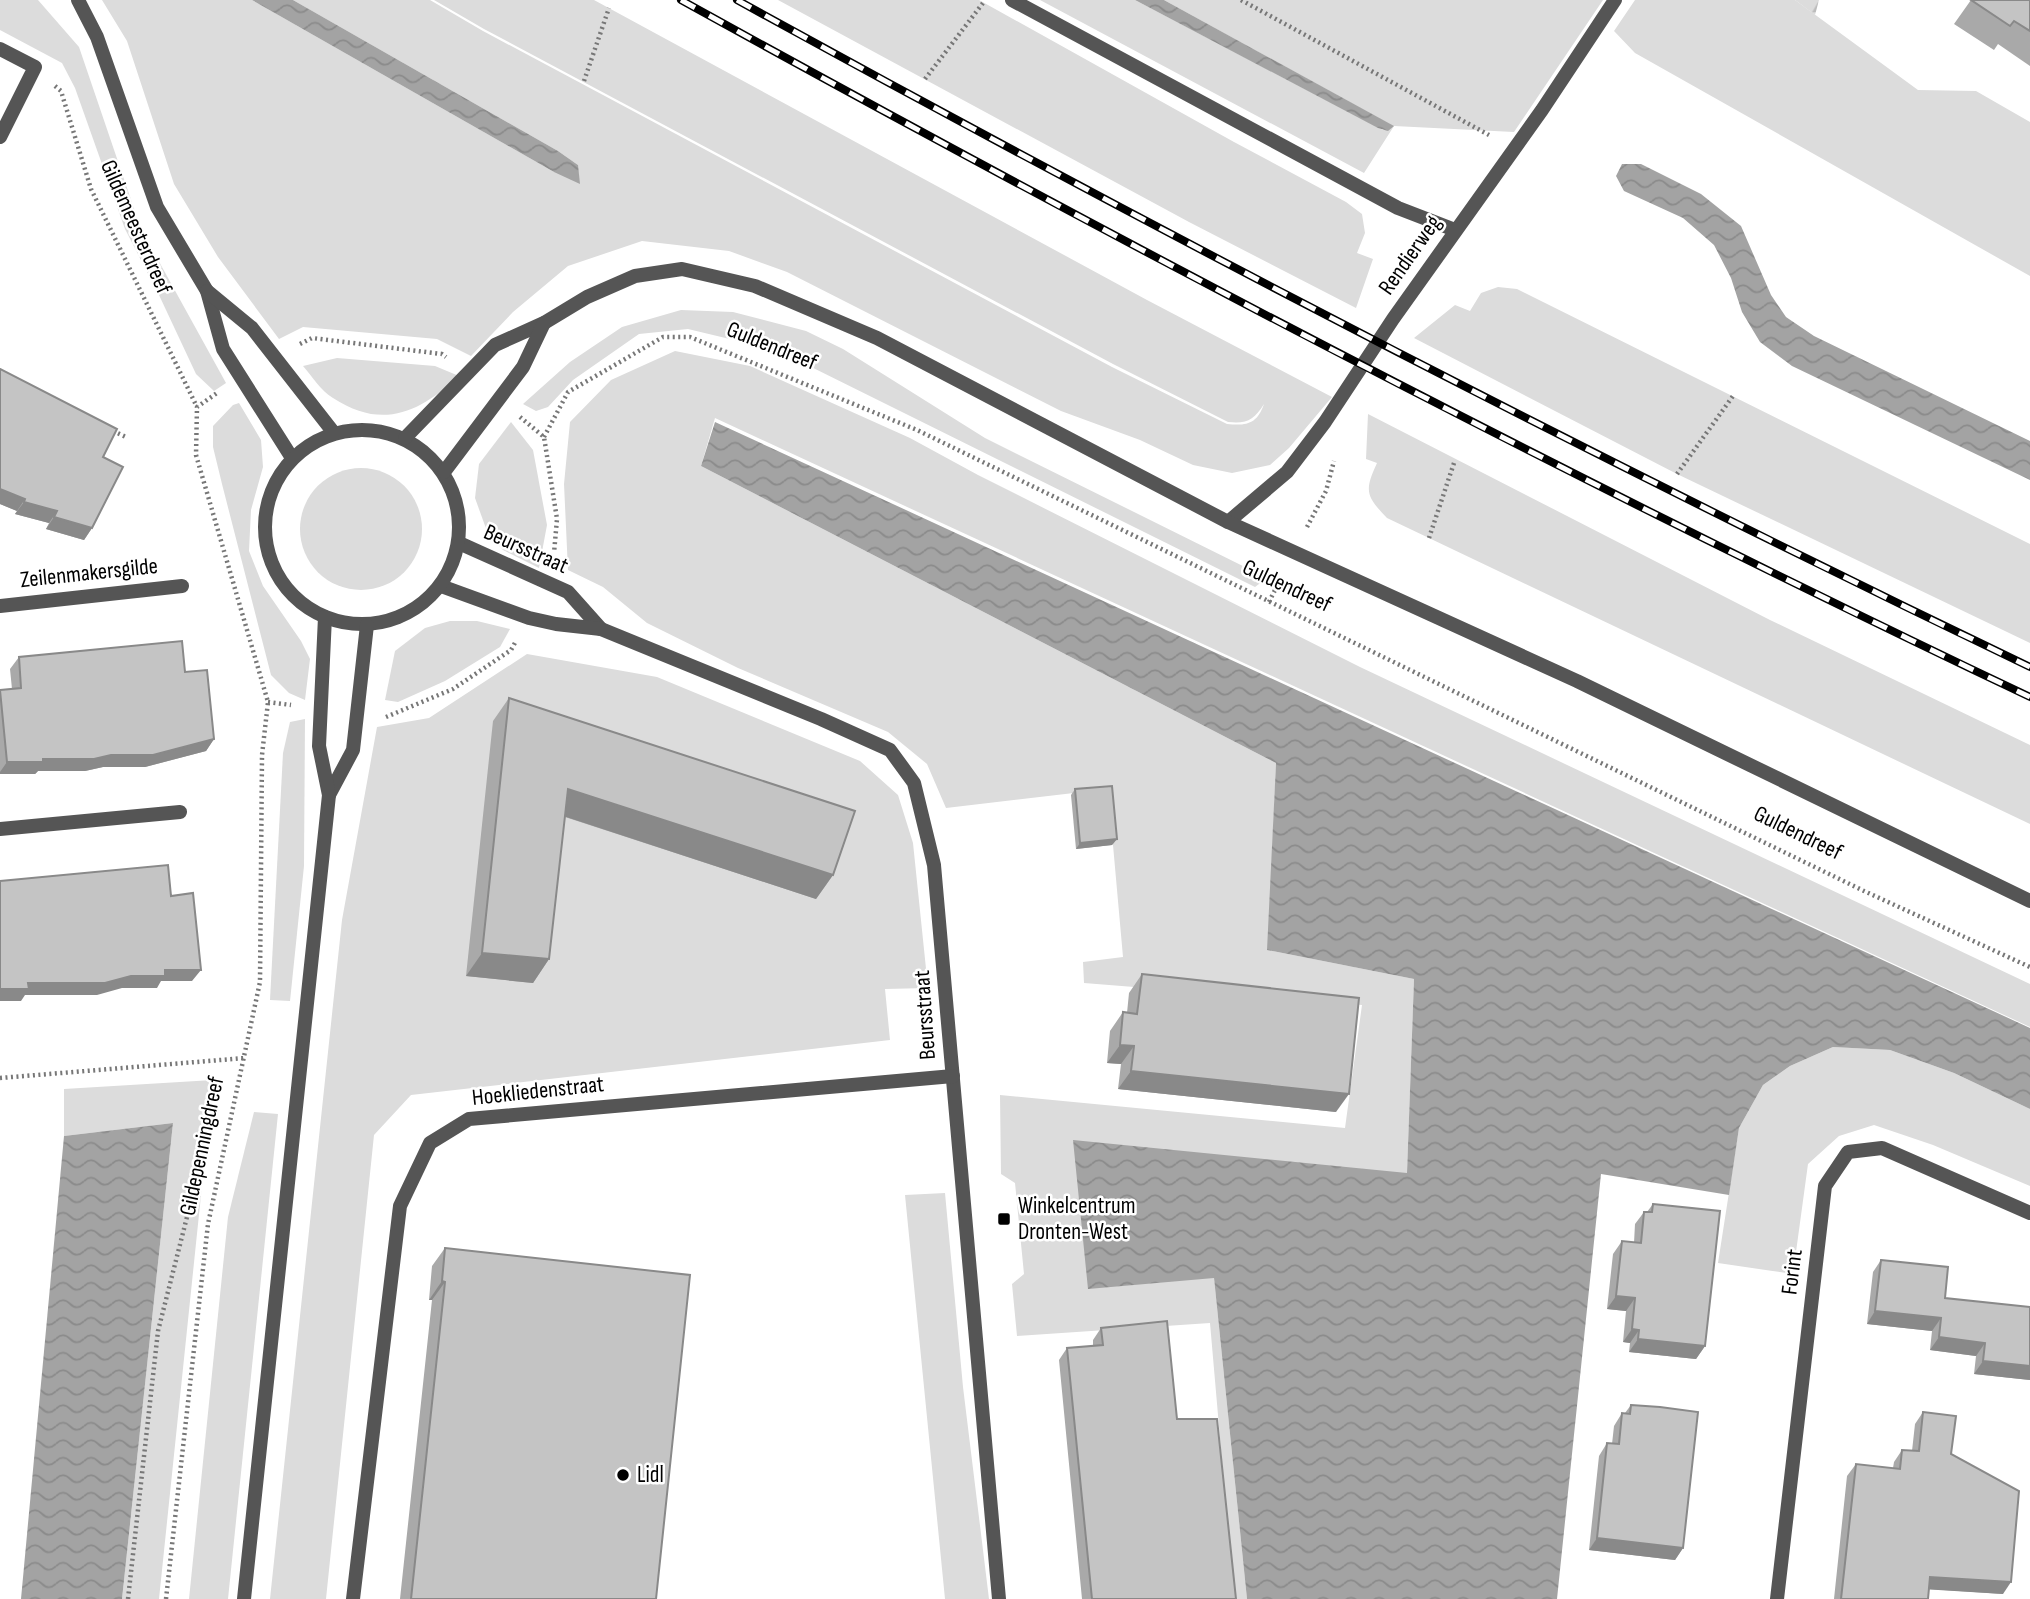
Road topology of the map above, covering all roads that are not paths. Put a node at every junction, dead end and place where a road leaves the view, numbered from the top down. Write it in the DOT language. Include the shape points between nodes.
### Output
graph roads {
  1 [pos="78,0"];
  2 [pos="1012,0"];
  3 [pos="1615,0"];
  4 [pos="0,49"];
  5 [pos="0,137"];
  6 [pos="1455,230"];
  7 [pos="207,291"];
  8 [pos="544,323"];
  9 [pos="334,433"];
  10 [pos="405,438"];
  11 [pos="292,458"];
  12 [pos="444,472"];
  13 [pos="1228,522"];
  14 [pos="459,543"];
  15 [pos="182,586"];
  16 [pos="440,586"];
  17 [pos="0,606"];
  18 [pos="325,617"];
  19 [pos="367,625"];
  20 [pos="601,629"];
  21 [pos="329,795"];
  22 [pos="180,812"];
  23 [pos="0,829"];
  24 [pos="2030,901"];
  25 [pos="953,1076"];
  26 [pos="2030,1213"];
  27 [pos="244,1599"];
  28 [pos="353,1599"];
  29 [pos="999,1599"];
  30 [pos="1777,1599"];
  1 -- 7 [label="street, Gildemeesterdreef" via="97,37 157,207"];
  2 -- 6 [label="street" via="1398,208"];
  3 -- 6 [label="street, Rendierweg"];
  4 -- 5 [label="street" via="35,67"];
  6 -- 13 [label="street, Rendierweg" via="1287,472"];
  7 -- 9 [label="street, Gildemeesterdreef" via="252,328"];
  7 -- 11 [label="street, Gildemeesterdreef" via="223,349"];
  8 -- 10 [label="street, Guldendreef" via="495,345"];
  8 -- 12 [label="street" via="523,367"];
  8 -- 13 [label="street, Guldendreef" via="586,297 635,276 682,270 755,286 877,338"];
  9 -- 10 [label="street" via="370,429"];
  9 -- 11 [label="street"];
  10 -- 12 [label="street"];
  11 -- 18 [label="street" via="274,484 265,515 266,547 277,576 291,593"];
  12 -- 14 [label="street" via="458,507"];
  13 -- 24 [label="street, Guldendreef" via="1577,681"];
  14 -- 16 [label="street" via="453,566"];
  14 -- 20 [label="street, Beursstraat" via="568,592"];
  15 -- 17 [label="street, Zeilenmakersgilde"];
  16 -- 19 [label="street" via="420,606 395,619"];
  16 -- 20 [label="street, Beursstraat" via="529,618"];
  18 -- 19 [label="street"];
  18 -- 21 [label="street" via="318,746"];
  19 -- 21 [label="street" via="353,750"];
  20 -- 25 [label="street, Beursstraat" via="891,750 914,783 934,865"];
  21 -- 27 [label="street"];
  22 -- 23 [label="street"];
  25 -- 28 [label="street, Hoekliedenstraat" via="469,1119 430,1143 400,1206"];
  25 -- 29 [label="street, Beursstraat"];
  26 -- 30 [label="street, Forint" via="1882,1147 1847,1152 1825,1186"];
}
